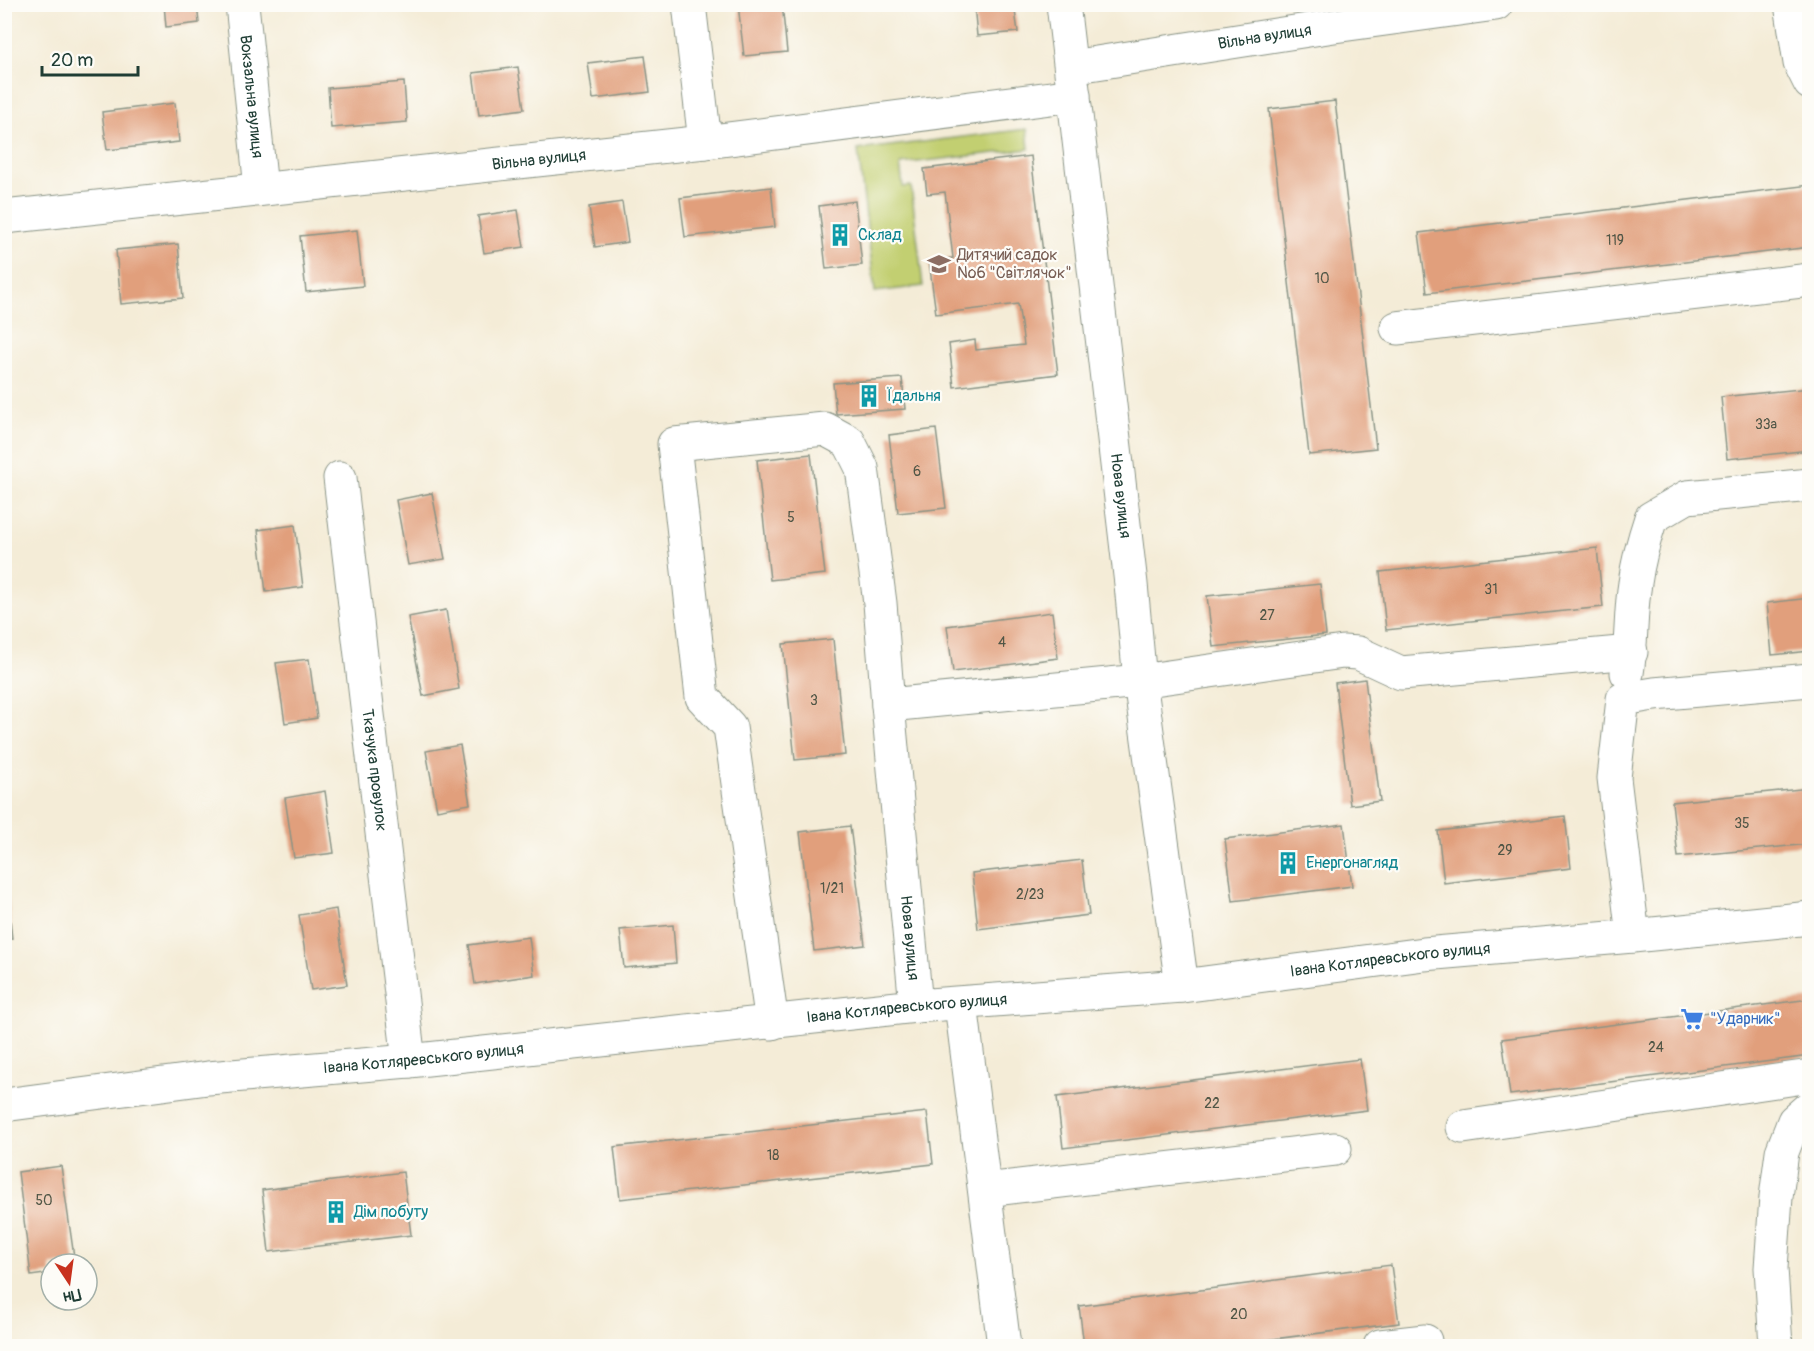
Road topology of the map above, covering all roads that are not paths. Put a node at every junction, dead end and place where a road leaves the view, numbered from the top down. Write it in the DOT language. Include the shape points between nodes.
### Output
graph roads {
  1 [pos="242,4"];
  2 [pos="690,4"];
  3 [pos="1063,4"];
  4 [pos="1496,4"];
  5 [pos="1791,4"];
  6 [pos="1072,81"];
  7 [pos="1809,83"];
  8 [pos="705,142"];
  9 [pos="261,189"];
  10 [pos="4,216"];
  11 [pos="1809,280"];
  12 [pos="1397,328"];
  13 [pos="340,478"];
  14 [pos="1809,485"];
  15 [pos="1631,652"];
  16 [pos="1809,680"];
  17 [pos="1140,681"];
  18 [pos="1623,699"];
  19 [pos="888,705"];
  20 [pos="1809,918"];
  21 [pos="1633,936"];
  22 [pos="1182,986"];
  23 [pos="961,1004"];
  24 [pos="916,1006"];
  25 [pos="772,1023"];
  26 [pos="409,1061"];
  27 [pos="1809,1076"];
  28 [pos="4,1104"];
  29 [pos="1809,1107"];
  30 [pos="1463,1127"];
  31 [pos="1335,1149"];
  32 [pos="985,1190"];
  33 [pos="1425,1341"];
  34 [pos="1004,1347"];
  35 [pos="1380,1347"];
  36 [pos="1776,1347"];
  1 -- 9 [label="street, Вокзальна вулиця"];
  2 -- 8 [label="street"];
  3 -- 6 [label="street, Нова вулиця"];
  4 -- 6 [label="street, Вільна вулиця" via="1334,26"];
  5 -- 7 [label="street" via="1800,63"];
  6 -- 8 [label="street, Вільна вулиця"];
  6 -- 17 [label="street, Нова вулиця"];
  8 -- 9 [label="street, Вільна вулиця"];
  9 -- 10 [label="street, Вільна вулиця"];
  11 -- 12 [label="street"];
  13 -- 26 [label="street, Ткачука провулок"];
  14 -- 15 [label="street" via="1687,497 1651,518 1635,584"];
  15 -- 17 [label="street" via="1401,674 1358,653 1343,652"];
  15 -- 18 [label="street"];
  16 -- 18 [label="street"];
  17 -- 19 [label="street"];
  17 -- 22 [label="street, Нова вулиця"];
  18 -- 21 [label="street" via="1614,778"];
  19 -- 24 [label="street, Нова вулиця"];
  19 -- 25 [label="street, Нова вулиця" via="880,603 862,468 849,442 825,429 674,444 702,698 730,728"];
  20 -- 21 [label="street, Івана Котляревського вулиця"];
  21 -- 22 [label="street, Івана Котляревського вулиця" via="1424,954"];
  22 -- 23 [label="street, Івана Котляревського вулиця"];
  23 -- 24 [label="street, Івана Котляревського вулиця"];
  23 -- 32 [label="street"];
  24 -- 25 [label="street, Івана Котляревського вулиця"];
  25 -- 26 [label="street, Івана Котляревського вулиця"];
  26 -- 28 [label="street, Івана Котляревського вулиця" via="208,1078"];
  27 -- 30 [label="street"];
  29 -- 36 [label="street" via="1794,1121 1782,1152 1771,1268"];
  31 -- 32 [label="street"];
  32 -- 34 [label="street"];
  33 -- 35 [label="street"];
}
